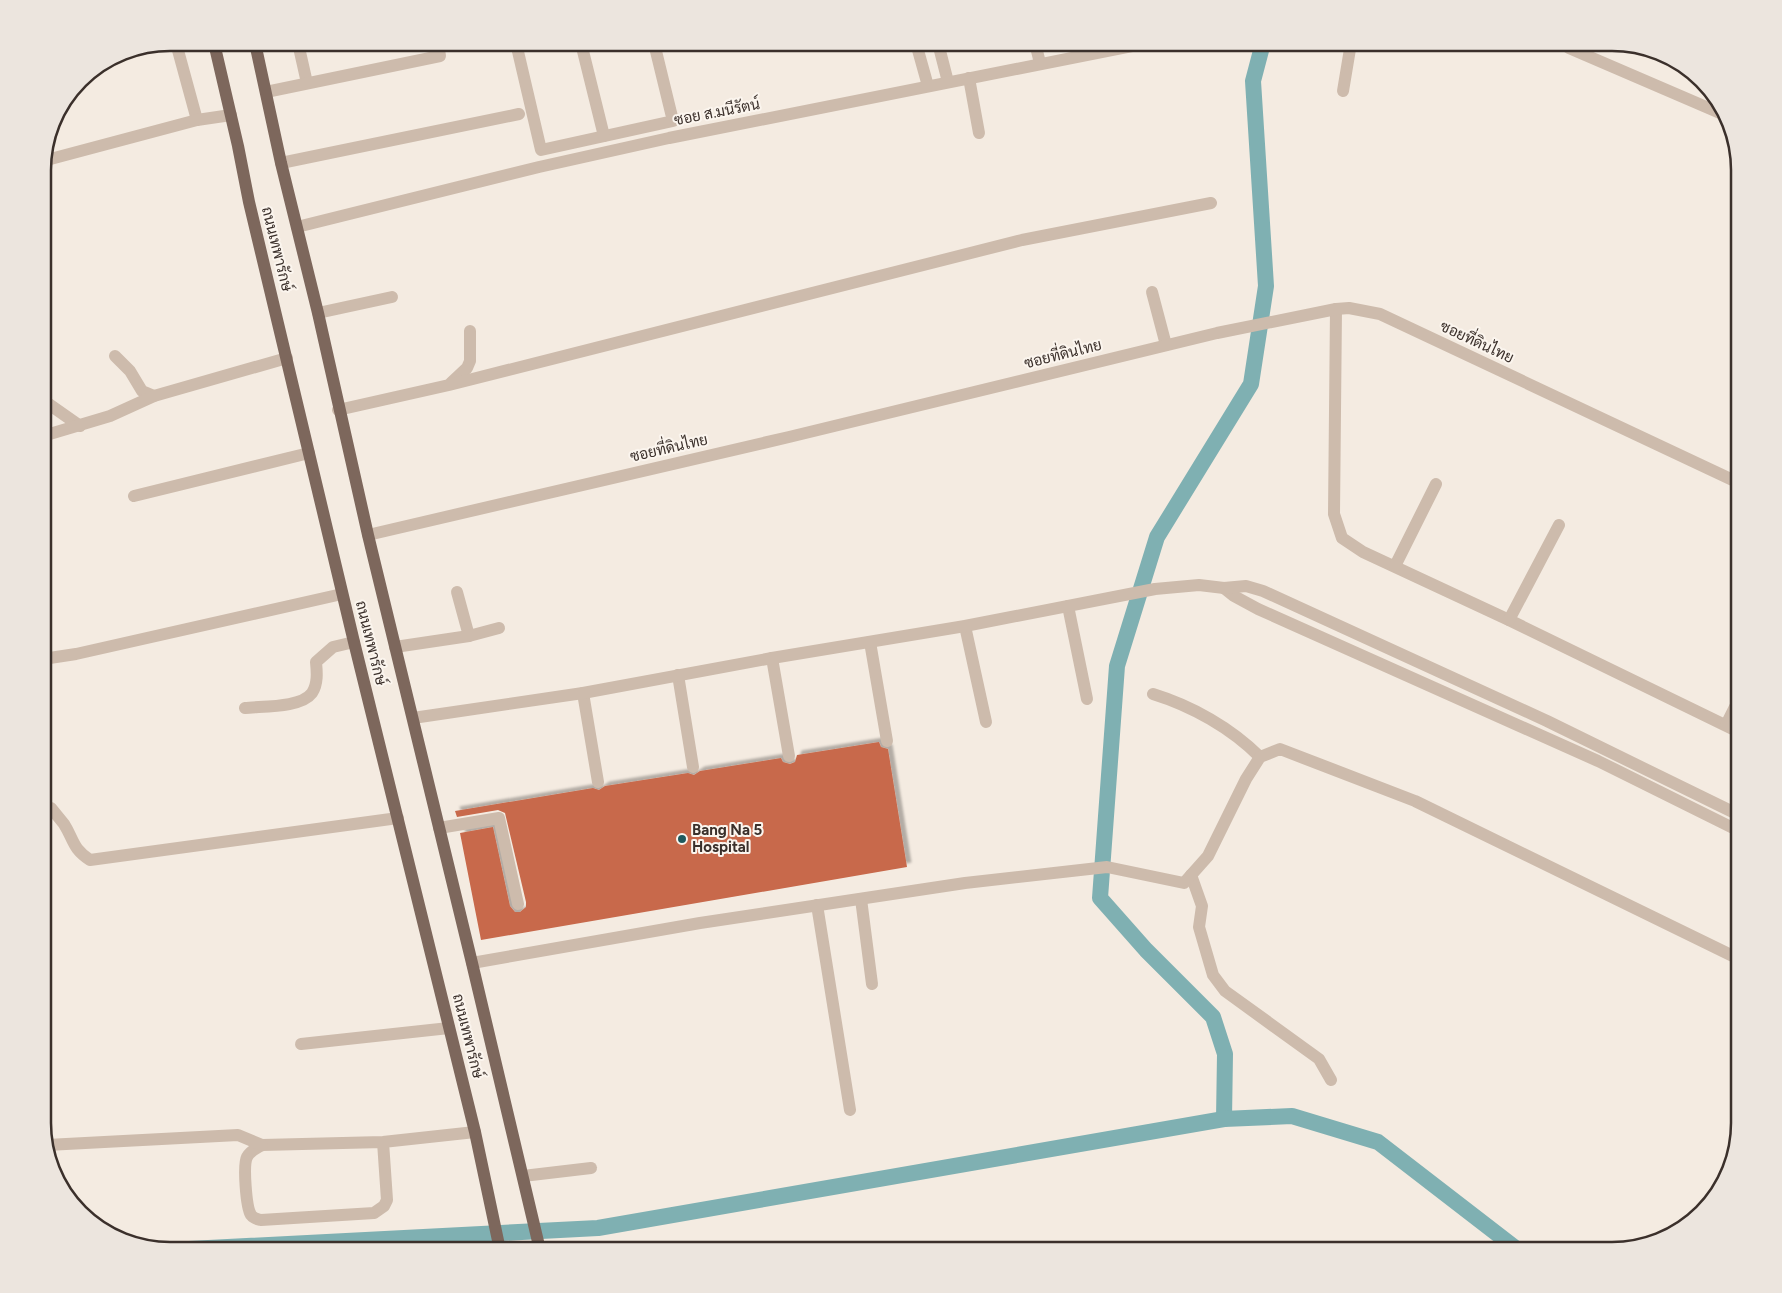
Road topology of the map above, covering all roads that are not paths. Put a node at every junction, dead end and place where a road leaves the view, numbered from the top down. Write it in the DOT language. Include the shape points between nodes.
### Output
graph roads {
  1 [pos="919,51"];
  2 [pos="940,51"];
  3 [pos="1037,51"];
  4 [pos="1099,51"];
  5 [pos="1349,51"];
  6 [pos="1583,51"];
  7 [pos="179,52"];
  8 [pos="216,52"];
  9 [pos="257,52"];
  10 [pos="300,52"];
  11 [pos="439,52"];
  12 [pos="518,52"];
  13 [pos="584,52"];
  14 [pos="656,52"];
  15 [pos="1040,63"];
  16 [pos="969,78"];
  17 [pos="948,82"];
  18 [pos="307,83"];
  19 [pos="928,86"];
  20 [pos="1342,91"];
  21 [pos="266,92"];
  22 [pos="1714,110"];
  23 [pos="519,114"];
  24 [pos="231,116"];
  25 [pos="197,120"];
  26 [pos="979,133"];
  27 [pos="604,136"];
  28 [pos="52,159"];
  29 [pos="281,163"];
  30 [pos="1211,202"];
  31 [pos="297,227"];
  32 [pos="1152,292"];
  33 [pos="392,297"];
  34 [pos="1336,309"];
  35 [pos="318,313"];
  36 [pos="470,331"];
  37 [pos="1166,345"];
  38 [pos="116,356"];
  39 [pos="287,358"];
  40 [pos="449,385"];
  41 [pos="154,396"];
  42 [pos="52,406"];
  43 [pos="338,410"];
  44 [pos="80,426"];
  45 [pos="52,434"];
  46 [pos="309,453"];
  47 [pos="1731,479"];
  48 [pos="1436,484"];
  49 [pos="134,496"];
  50 [pos="1559,525"];
  51 [pos="368,535"];
  52 [pos="1395,566"];
  53 [pos="1224,588"];
  54 [pos="457,592"];
  55 [pos="342,594"];
  56 [pos="1068,606"];
  57 [pos="1509,620"];
  58 [pos="965,626"];
  59 [pos="498,628"];
  60 [pos="469,636"];
  61 [pos="1363,637"];
  62 [pos="354,642"];
  63 [pos="870,642"];
  64 [pos="395,647"];
  65 [pos="1357,653"];
  66 [pos="52,658"];
  67 [pos="772,658"];
  68 [pos="678,675"];
  69 [pos="584,692"];
  70 [pos="1153,694"];
  71 [pos="1087,699"];
  72 [pos="245,708"];
  73 [pos="1731,716"];
  74 [pos="413,718"];
  75 [pos="986,722"];
  76 [pos="1726,725"];
  77 [pos="1731,728"];
  78 [pos="887,740"];
  79 [pos="789,756"];
  80 [pos="1260,757"];
  81 [pos="693,767"];
  82 [pos="1653,781"];
  83 [pos="598,782"];
  84 [pos="52,809"];
  85 [pos="1731,811"];
  86 [pos="398,818"];
  87 [pos="1731,826"];
  88 [pos="439,828"];
  89 [pos="1191,875"];
  90 [pos="861,899"];
  91 [pos="518,904"];
  92 [pos="817,905"];
  93 [pos="1731,955"];
  94 [pos="472,963"];
  95 [pos="872,984"];
  96 [pos="449,1028"];
  97 [pos="301,1044"];
  98 [pos="1331,1080"];
  99 [pos="850,1110"];
  100 [pos="475,1132"];
  101 [pos="383,1142"];
  102 [pos="54,1145"];
  103 [pos="262,1145"];
  104 [pos="591,1168"];
  105 [pos="523,1176"];
  106 [pos="498,1242"];
  107 [pos="538,1242"];
  1 -- 19 [label="street"];
  2 -- 17 [label="street"];
  3 -- 15 [label="street"];
  4 -- 15 [label="street, ซอย ส.มนีรัตน์"];
  5 -- 20 [label="street"];
  6 -- 22 [label="street"];
  7 -- 25 [label="street"];
  8 -- 24 [label="main road, ถนนเทพารักษ์"];
  9 -- 21 [label="main road, ถนนเทพารักษ์"];
  10 -- 18 [label="street"];
  11 -- 18 [label="street" via="440,56"];
  12 -- 27 [label="street" via="541,150"];
  13 -- 27 [label="street"];
  14 -- 27 [label="street" via="673,121"];
  15 -- 16 [label="street, ซอย ส.มนีรัตน์"];
  16 -- 17 [label="street, ซอย ส.มนีรัตน์"];
  16 -- 26 [label="street"];
  17 -- 19 [label="street, ซอย ส.มนีรัตน์"];
  18 -- 21 [label="street"];
  19 -- 31 [label="street, ซอย ส.มนีรัตน์" via="600,153"];
  21 -- 29 [label="main road, ถนนเทพารักษ์"];
  23 -- 29 [label="street"];
  24 -- 25 [label="street"];
  24 -- 39 [label="main road, ถนนเทพารักษ์" via="248,202"];
  25 -- 28 [label="street"];
  29 -- 31 [label="main road, ถนนเทพารักษ์"];
  30 -- 40 [label="street" via="1022,240"];
  31 -- 35 [label="main road, ถนนเทพารักษ์"];
  32 -- 37 [label="street"];
  33 -- 35 [label="street"];
  34 -- 37 [label="street, ซอยที่ดินไทย"];
  34 -- 47 [label="street, ซอยที่ดินไทย" via="1380,314"];
  34 -- 52 [label="street" via="1334,514 1342,538 1363,552"];
  35 -- 43 [label="main road, ถนนเทพารักษ์"];
  36 -- 40 [label="street" via="470,361"];
  37 -- 51 [label="street, ซอยที่ดินไทย"];
  38 -- 41 [label="street" via="142,391"];
  39 -- 41 [label="street"];
  39 -- 46 [label="main road, ถนนเทพารักษ์"];
  40 -- 43 [label="street"];
  41 -- 44 [label="street"];
  42 -- 44 [label="street"];
  43 -- 51 [label="main road, ถนนเทพารักษ์"];
  44 -- 45 [label="street"];
  46 -- 49 [label="street"];
  46 -- 55 [label="main road, ถนนเทพารักษ์"];
  48 -- 52 [label="street"];
  50 -- 57 [label="street"];
  51 -- 64 [label="main road, ถนนเทพารักษ์"];
  52 -- 57 [label="street"];
  53 -- 56 [label="street" via="1199,585 1155,589"];
  53 -- 61 [label="street" via="1246,586 1263,591"];
  53 -- 65 [label="street" via="1258,609"];
  54 -- 60 [label="street"];
  55 -- 62 [label="main road, ถนนเทพารักษ์"];
  55 -- 66 [label="street"];
  56 -- 58 [label="street"];
  56 -- 71 [label="street"];
  57 -- 76 [label="street"];
  58 -- 63 [label="street"];
  58 -- 75 [label="street"];
  59 -- 60 [label="street"];
  60 -- 64 [label="street"];
  61 -- 65 [label="street"];
  61 -- 82 [label="street" via="1547,721"];
  62 -- 72 [label="street" via="333,647 316,662 317,680 312,693 300,702"];
  62 -- 86 [label="main road, ถนนเทพารักษ์"];
  63 -- 67 [label="street"];
  63 -- 78 [label="street"];
  64 -- 74 [label="main road, ถนนเทพารักษ์"];
  65 -- 82 [label="street" via="1598,760"];
  67 -- 68 [label="street"];
  67 -- 79 [label="street"];
  68 -- 69 [label="street"];
  68 -- 81 [label="street"];
  69 -- 74 [label="street"];
  69 -- 83 [label="street"];
  70 -- 80 [label="street" via="1211,720 1242,739"];
  73 -- 76 [label="street"];
  74 -- 88 [label="main road, ถนนเทพารักษ์"];
  76 -- 77 [label="street"];
  80 -- 89 [label="street" via="1208,856"];
  80 -- 93 [label="street" via="1280,749 1415,801"];
  82 -- 85 [label="street"];
  82 -- 87 [label="street"];
  84 -- 86 [label="street" via="73,844 90,860"];
  86 -- 96 [label="main road, ถนนเทพารักษ์"];
  88 -- 91 [label="street" via="499,818"];
  88 -- 94 [label="main road, ถนนเทพารักษ์"];
  89 -- 90 [label="street" via="1184,883 1107,867"];
  89 -- 98 [label="street" via="1202,906 1199,927 1213,975 1225,991 1319,1059"];
  90 -- 92 [label="street"];
  90 -- 95 [label="street"];
  92 -- 94 [label="street"];
  92 -- 99 [label="street"];
  94 -- 105 [label="main road, ถนนเทพารักษ์"];
  96 -- 97 [label="street"];
  96 -- 100 [label="main road, ถนนเทพารักษ์"];
  100 -- 101 [label="street"];
  100 -- 106 [label="main road, ถนนเทพารักษ์"];
  101 -- 103 [label="street"];
  101 -- 103 [label="street" via="387,1200 374,1213 261,1220 250,1214 245,1162 251,1152"];
  102 -- 103 [label="street" via="238,1135"];
  104 -- 105 [label="street"];
  105 -- 107 [label="main road, ถนนเทพารักษ์"];
}
